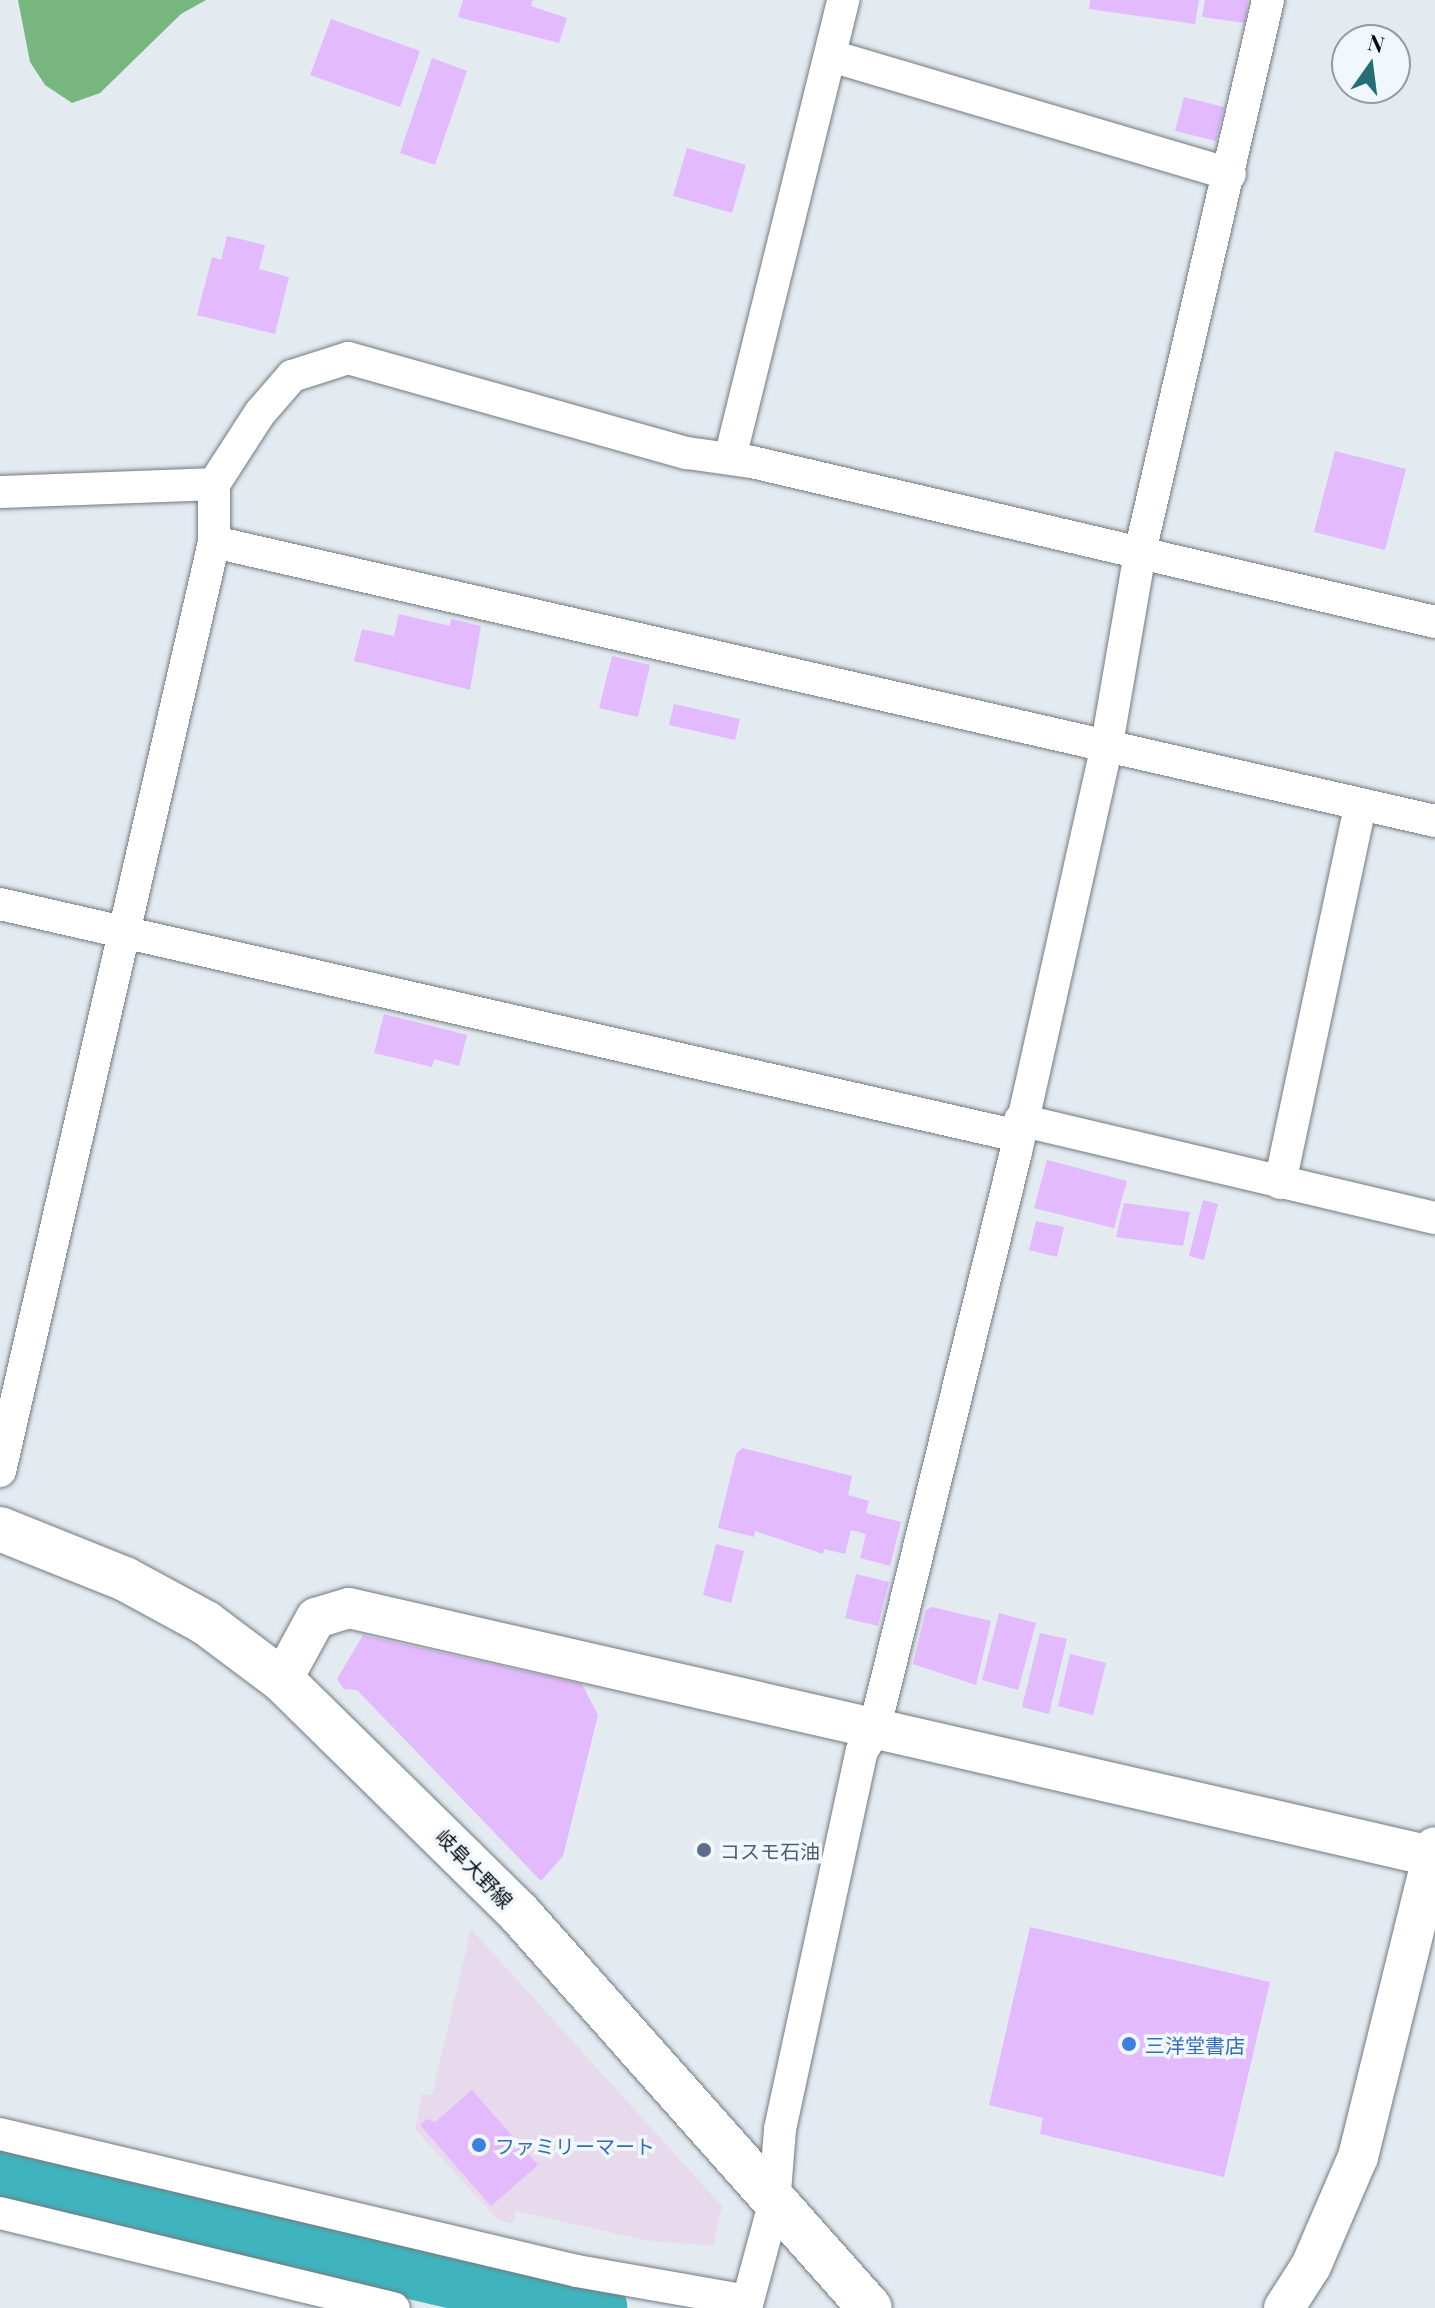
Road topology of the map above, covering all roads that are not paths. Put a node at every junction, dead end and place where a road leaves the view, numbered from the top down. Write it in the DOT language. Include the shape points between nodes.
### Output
graph roads {
  1 [pos="843,0"];
  2 [pos="1268,0"];
  3 [pos="831,56"];
  4 [pos="1230,174"];
  5 [pos="730,458"];
  6 [pos="214,484"];
  7 [pos="0,492"];
  8 [pos="214,542"];
  9 [pos="1140,552"];
  10 [pos="1435,622"];
  11 [pos="1107,744"];
  12 [pos="1360,807"];
  13 [pos="1435,821"];
  14 [pos="0,904"];
  15 [pos="121,932"];
  16 [pos="1019,1128"];
  17 [pos="1280,1183"];
  18 [pos="1435,1218"];
  19 [pos="0,1471"];
  20 [pos="0,1529"];
  21 [pos="282,1680"];
  22 [pos="874,1731"];
  23 [pos="1434,1854"];
  24 [pos="0,2134"];
  25 [pos="774,2204"];
  26 [pos="0,2213"];
  27 [pos="746,2304"];
  28 [pos="394,2308"];
  29 [pos="870,2308"];
  30 [pos="1284,2308"];
  1 -- 3 [label="street"];
  2 -- 4 [label="street"];
  3 -- 4 [label="street"];
  3 -- 5 [label="street"];
  4 -- 9 [label="street"];
  5 -- 6 [label="street" via="687,453 348,358 292,376 260,413"];
  5 -- 9 [label="street"];
  6 -- 7 [label="street"];
  6 -- 8 [label="street"];
  8 -- 11 [label="street"];
  8 -- 15 [label="street"];
  9 -- 10 [label="street"];
  9 -- 11 [label="street"];
  11 -- 12 [label="street"];
  11 -- 16 [label="street"];
  12 -- 13 [label="street"];
  12 -- 17 [label="street"];
  14 -- 15 [label="street"];
  15 -- 16 [label="street"];
  15 -- 19 [label="street"];
  16 -- 17 [label="street"];
  16 -- 22 [label="street"];
  17 -- 18 [label="street"];
  20 -- 21 [label="main road, 岐阜大野線" via="125,1579 206,1623"];
  21 -- 22 [label="street" via="316,1618 349,1608"];
  21 -- 25 [label="main road, 岐阜大野線" via="519,1913"];
  22 -- 23 [label="street"];
  22 -- 25 [label="street" via="862,1751 783,2114"];
  23 -- 30 [label="street" via="1358,2157 1311,2266"];
  24 -- 27 [label="street" via="577,2271"];
  25 -- 27 [label="street"];
  25 -- 29 [label="main road, 岐阜大野線"];
  26 -- 28 [label="street"];
}
